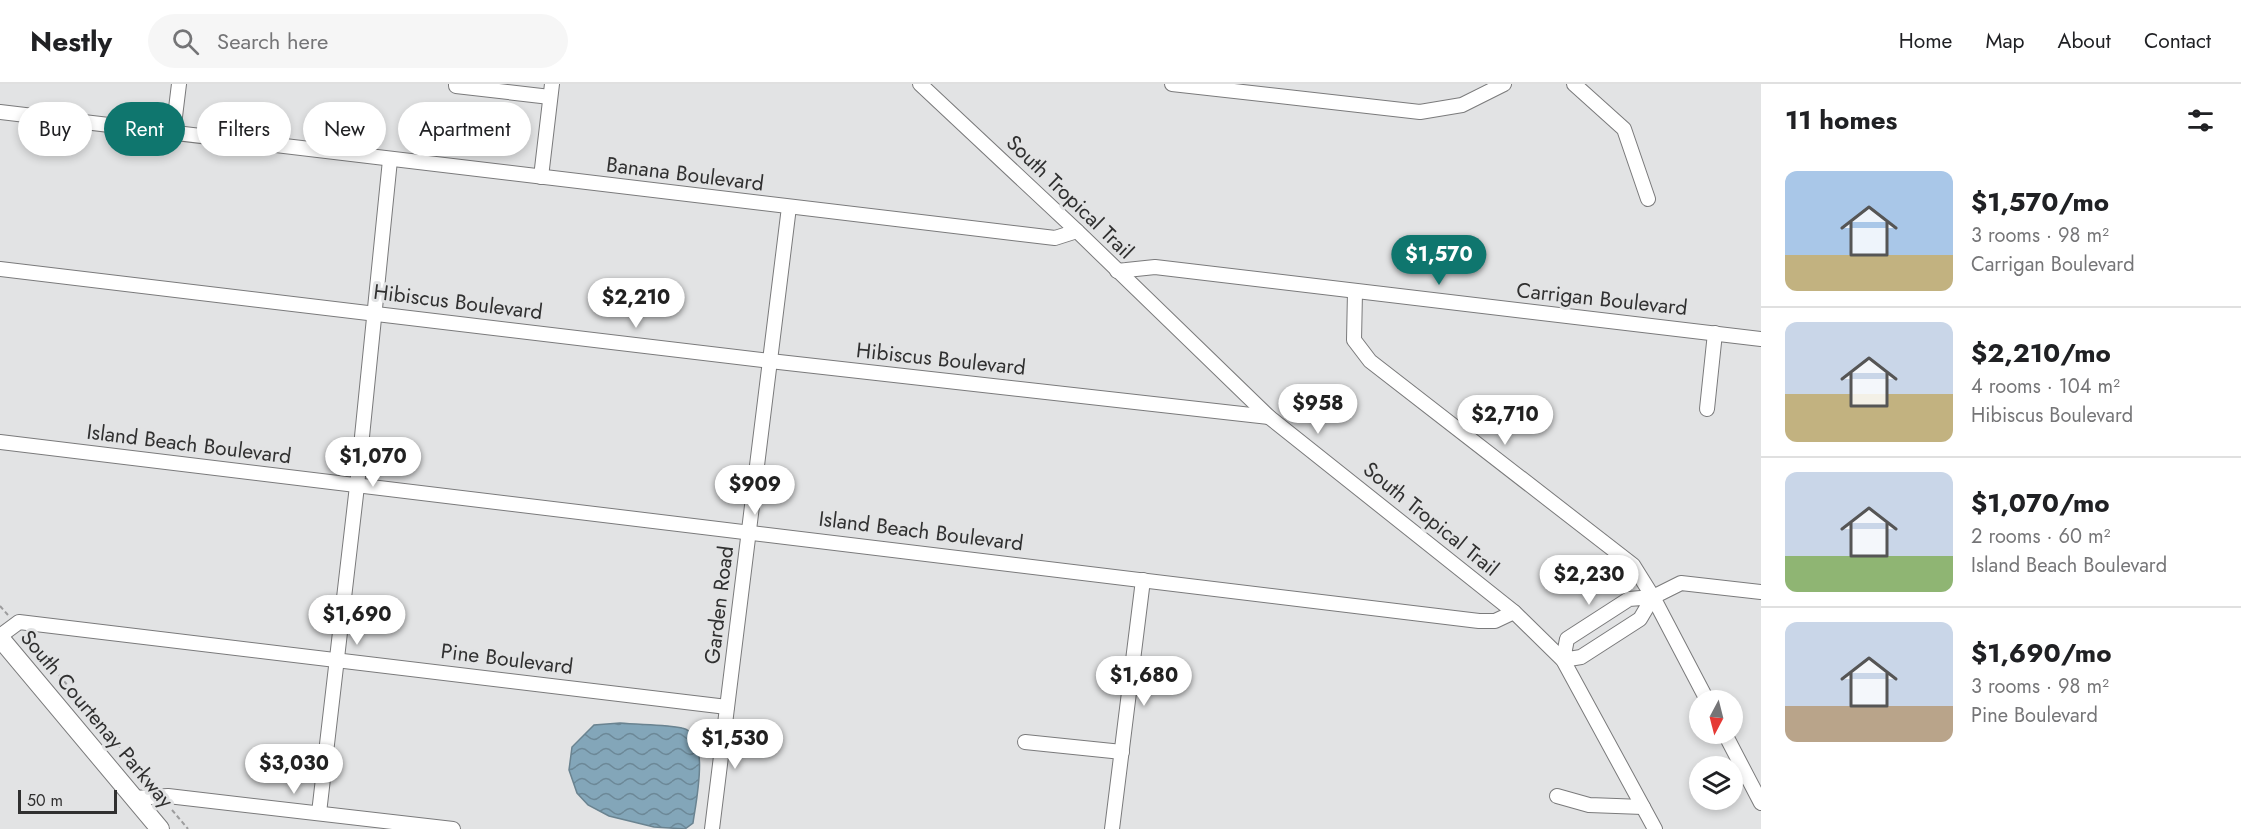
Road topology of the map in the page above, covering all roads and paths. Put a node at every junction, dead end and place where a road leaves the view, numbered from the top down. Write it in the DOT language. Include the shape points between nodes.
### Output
graph roads {
  1 [pos="178,84"];
  2 [pos="920,84"];
  3 [pos="1172,84"];
  4 [pos="1504,84"];
  5 [pos="1574,84"];
  6 [pos="456,85"];
  7 [pos="551,91"];
  8 [pos="176,102"];
  9 [pos="0,112"];
  10 [pos="104,125"];
  11 [pos="185,134"];
  12 [pos="390,160"];
  13 [pos="541,177"];
  14 [pos="1648,199"];
  15 [pos="789,207"];
  16 [pos="1077,231"];
  17 [pos="0,269"];
  18 [pos="1117,272"];
  19 [pos="1355,292"];
  20 [pos="375,313"];
  21 [pos="1715,333"];
  22 [pos="1761,339"];
  23 [pos="770,361"];
  24 [pos="1707,409"];
  25 [pos="1269,417"];
  26 [pos="0,442"];
  27 [pos="357,486"];
  28 [pos="750,531"];
  29 [pos="1143,580"];
  30 [pos="1761,592"];
  31 [pos="1653,597"];
  32 [pos="0,606"];
  33 [pos="1514,612"];
  34 [pos="16,624"];
  35 [pos="0,637"];
  36 [pos="337,659"];
  37 [pos="1563,660"];
  38 [pos="1702,690"];
  39 [pos="727,706"];
  40 [pos="1025,742"];
  41 [pos="1730,744"];
  42 [pos="1122,752"];
  43 [pos="1746,773"];
  44 [pos="1761,774"];
  45 [pos="160,795"];
  46 [pos="1557,796"];
  47 [pos="134,798"];
  48 [pos="1761,803"];
  49 [pos="1643,807"];
  50 [pos="320,813"];
  51 [pos="160,829"];
  52 [pos="188,829"];
  53 [pos="453,829"];
  54 [pos="712,829"];
  55 [pos="1112,829"];
  56 [pos="1655,829"];
  1 -- 8 [label="street"];
  2 -- 16 [label="street, South Tropical Trail"];
  3 -- 4 [label="street" via="1420,112 1462,105"];
  5 -- 14 [label="street" via="1624,129"];
  6 -- 7 [label="street"];
  7 -- 13 [label="street"];
  9 -- 10 [label="street, Banana Boulevard"];
  11 -- 12 [label="street, Banana Boulevard"];
  12 -- 13 [label="street, Banana Boulevard"];
  12 -- 20 [label="street"];
  13 -- 15 [label="street, Banana Boulevard"];
  15 -- 16 [label="street, Banana Boulevard" via="1055,238"];
  15 -- 23 [label="street, Garden Road"];
  16 -- 18 [label="street, South Tropical Trail"];
  17 -- 20 [label="street, Hibiscus Boulevard"];
  18 -- 19 [label="street, Carrigan Boulevard" via="1155,267"];
  18 -- 25 [label="street, South Tropical Trail"];
  19 -- 21 [label="street, Carrigan Boulevard"];
  19 -- 31 [label="street" via="1354,340 1370,361 1633,565"];
  20 -- 23 [label="street, Hibiscus Boulevard"];
  20 -- 27 [label="street"];
  21 -- 22 [label="street, Carrigan Boulevard"];
  21 -- 24 [label="street"];
  23 -- 25 [label="street, Hibiscus Boulevard"];
  23 -- 28 [label="street, Garden Road"];
  25 -- 33 [label="street, South Tropical Trail"];
  26 -- 27 [label="street, Island Beach Boulevard"];
  27 -- 28 [label="street, Island Beach Boulevard"];
  27 -- 36 [label="street"];
  28 -- 29 [label="street, Island Beach Boulevard"];
  28 -- 39 [label="street, Garden Road"];
  29 -- 33 [label="street, Island Beach Boulevard" via="1479,621 1496,621"];
  29 -- 42 [label="street"];
  30 -- 31 [label="street" via="1681,583"];
  31 -- 37 [label="street" via="1640,619 1581,657"];
  31 -- 37 [label="street" via="1629,599 1568,639"];
  31 -- 38 [label="street"];
  32 -- 34 [label="path"];
  33 -- 37 [label="street, South Tropical Trail"];
  34 -- 35 [label="street"];
  34 -- 36 [label="street, Pine Boulevard"];
  34 -- 45 [label="path"];
  35 -- 47 [label="main road, South Courtenay Parkway"];
  36 -- 39 [label="street, Pine Boulevard"];
  36 -- 50 [label="street"];
  37 -- 49 [label="street, South Tropical Trail"];
  39 -- 54 [label="street, Garden Road"];
  40 -- 42 [label="street"];
  41 -- 43 [label="street"];
  42 -- 55 [label="street"];
  43 -- 44 [label="street"];
  43 -- 48 [label="street"];
  45 -- 47 [label="street"];
  45 -- 50 [label="street"];
  45 -- 52 [label="path"];
  46 -- 49 [label="street" via="1589,805"];
  47 -- 51 [label="main road, South Courtenay Parkway"];
  49 -- 56 [label="street, South Tropical Trail"];
  50 -- 53 [label="street"];
}
